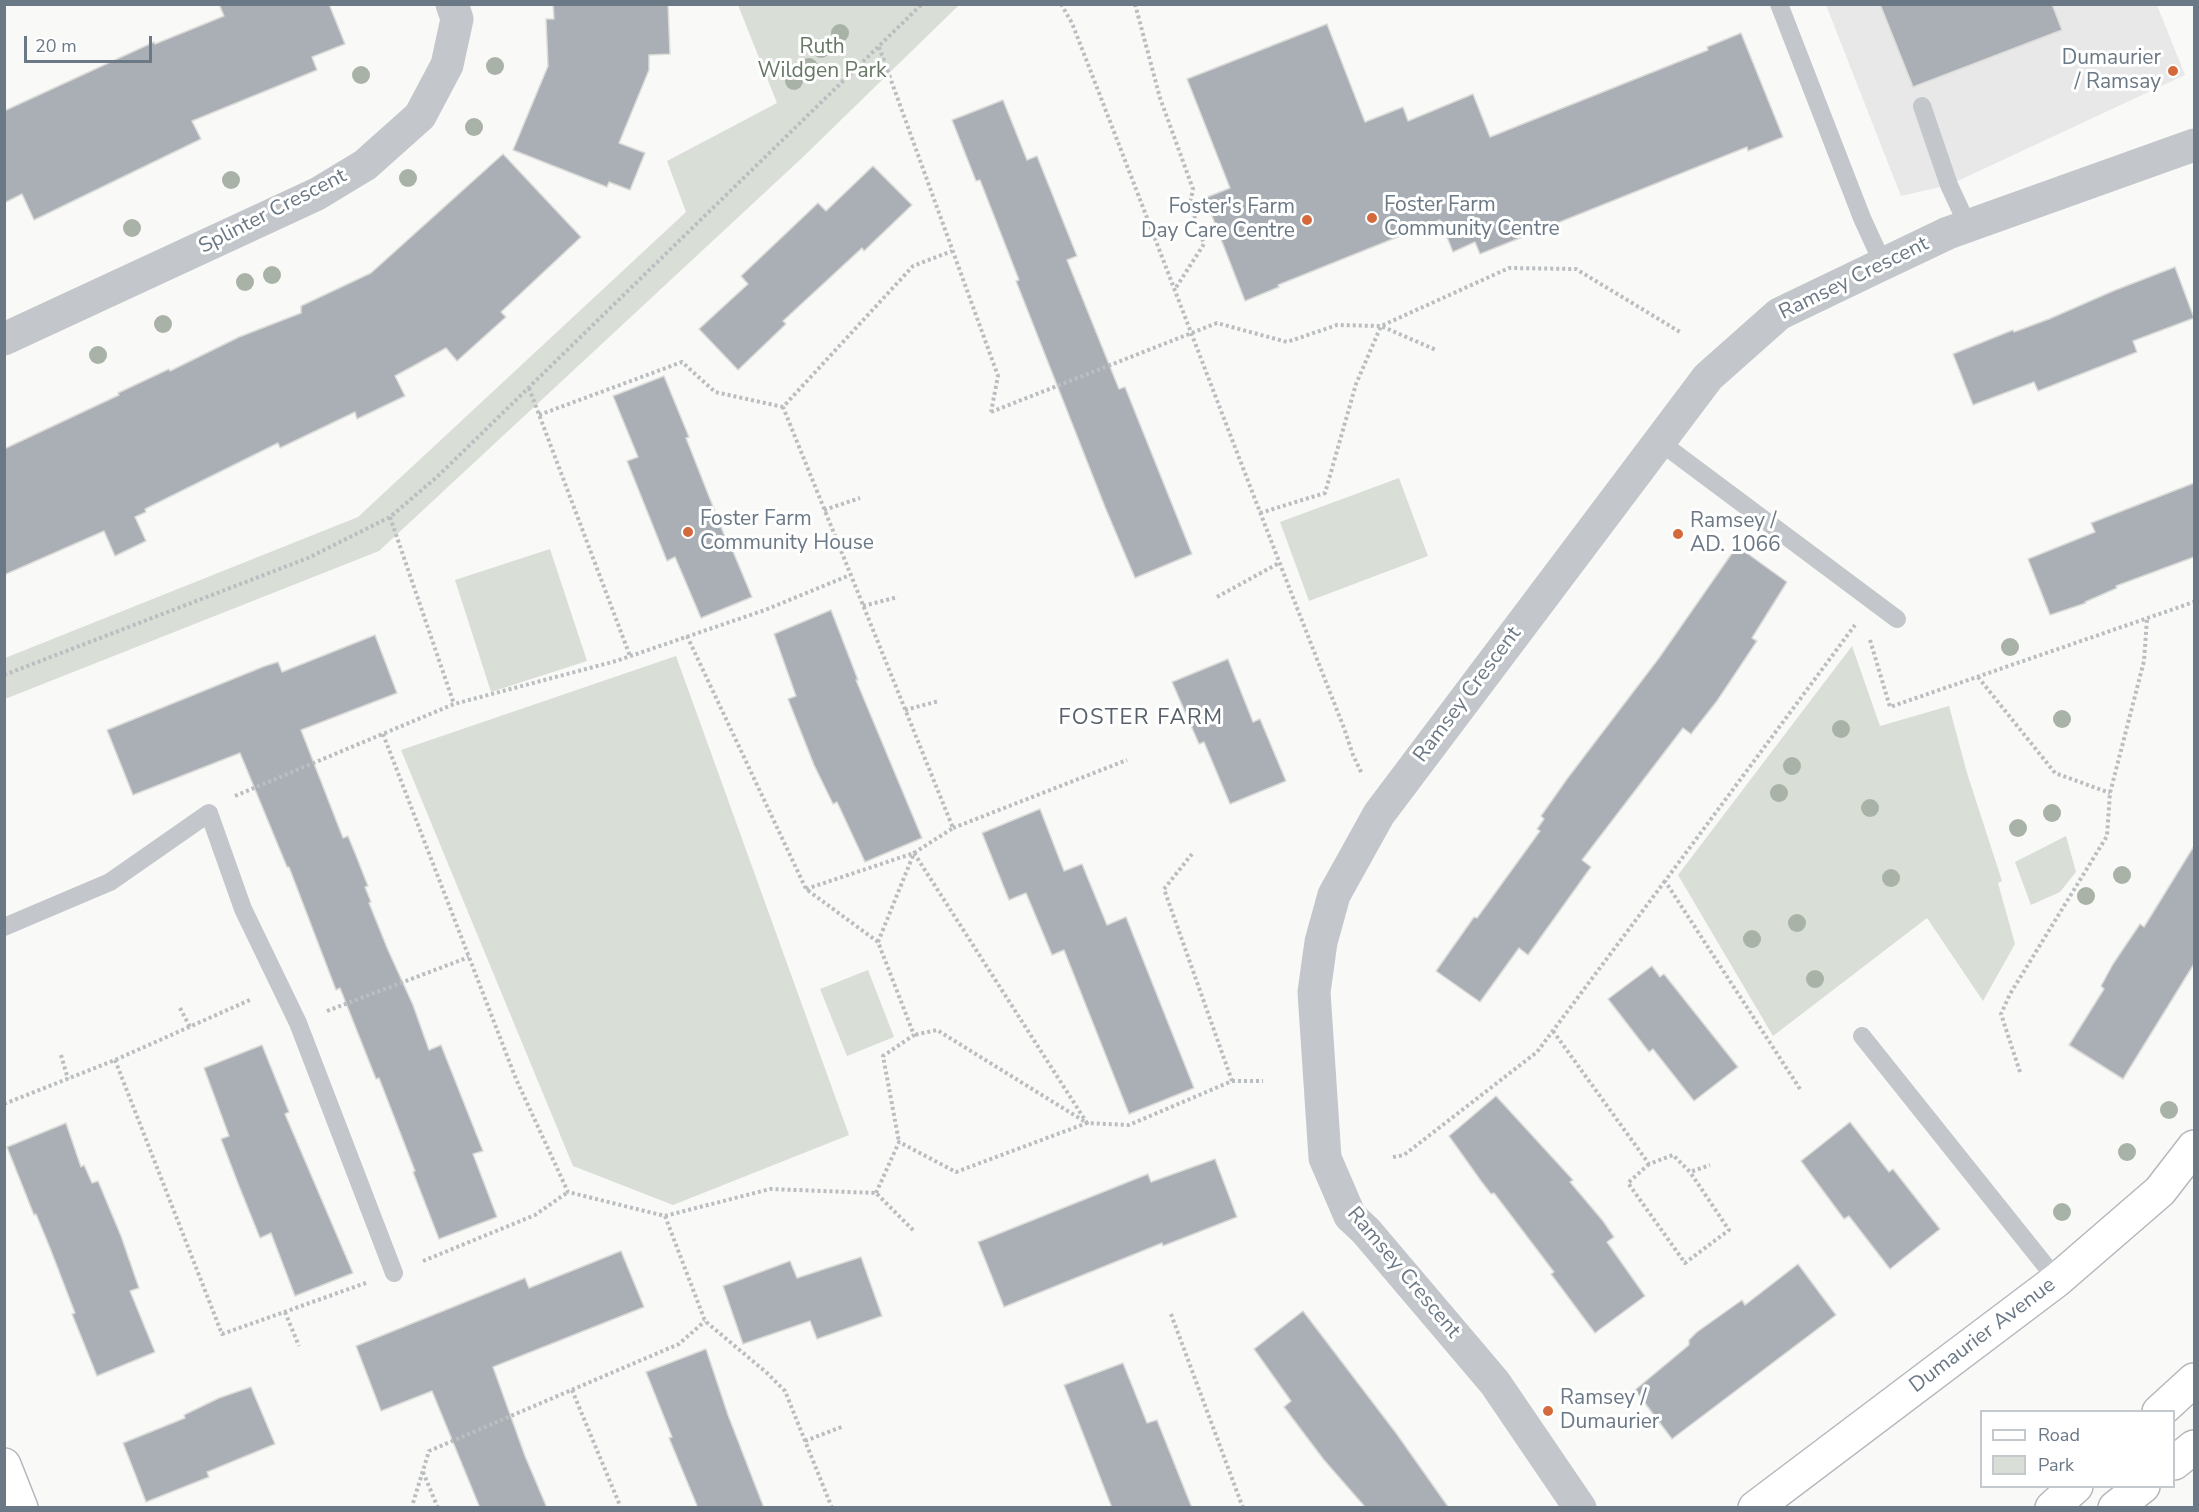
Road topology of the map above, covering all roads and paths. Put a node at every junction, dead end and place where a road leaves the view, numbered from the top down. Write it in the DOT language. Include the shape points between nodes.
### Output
graph roads {
  1 [pos="452,4"];
  2 [pos="922,4"];
  3 [pos="1060,4"];
  4 [pos="1135,4"];
  5 [pos="1779,4"];
  6 [pos="879,47"];
  7 [pos="1922,106"];
  8 [pos="2194,145"];
  9 [pos="1968,226"];
  10 [pos="952,251"];
  11 [pos="1883,264"];
  12 [pos="1175,289"];
  13 [pos="1381,326"];
  14 [pos="1680,332"];
  15 [pos="1190,334"];
  16 [pos="4,339"];
  17 [pos="1436,350"];
  18 [pos="529,388"];
  19 [pos="783,407"];
  20 [pos="539,415"];
  21 [pos="1660,442"];
  22 [pos="860,498"];
  23 [pos="824,510"];
  24 [pos="1260,513"];
  25 [pos="390,517"];
  26 [pos="1279,563"];
  27 [pos="850,575"];
  28 [pos="898,597"];
  29 [pos="1217,597"];
  30 [pos="2194,602"];
  31 [pos="1878,605"];
  32 [pos="863,606"];
  33 [pos="1897,619"];
  34 [pos="2147,619"];
  35 [pos="1854,626"];
  36 [pos="1862,632"];
  37 [pos="687,636"];
  38 [pos="1870,638"];
  39 [pos="630,656"];
  40 [pos="4,675"];
  41 [pos="1978,677"];
  42 [pos="939,701"];
  43 [pos="454,704"];
  44 [pos="905,710"];
  45 [pos="383,734"];
  46 [pos="1127,760"];
  47 [pos="1363,776"];
  48 [pos="2110,793"];
  49 [pos="209,813"];
  50 [pos="953,828"];
  51 [pos="914,853"];
  52 [pos="1192,854"];
  53 [pos="1665,881"];
  54 [pos="806,889"];
  55 [pos="4,927"];
  56 [pos="878,942"];
  57 [pos="469,957"];
  58 [pos="282,987"];
  59 [pos="180,1008"];
  60 [pos="298,1023"];
  61 [pos="190,1027"];
  62 [pos="1553,1031"];
  63 [pos="914,1035"];
  64 [pos="1862,1036"];
  65 [pos="62,1054"];
  66 [pos="115,1060"];
  67 [pos="2020,1071"];
  68 [pos="69,1079"];
  69 [pos="1232,1081"];
  70 [pos="1263,1081"];
  71 [pos="1800,1089"];
  72 [pos="4,1104"];
  73 [pos="1087,1123"];
  74 [pos="899,1142"];
  75 [pos="2194,1147"];
  76 [pos="1393,1157"];
  77 [pos="1649,1164"];
  78 [pos="1710,1165"];
  79 [pos="1690,1172"];
  80 [pos="568,1192"];
  81 [pos="876,1193"];
  82 [pos="665,1216"];
  83 [pos="915,1232"];
  84 [pos="394,1273"];
  85 [pos="2057,1280"];
  86 [pos="285,1312"];
  87 [pos="1171,1314"];
  88 [pos="705,1321"];
  89 [pos="299,1346"];
  90 [pos="2194,1380"];
  91 [pos="572,1390"];
  92 [pos="2161,1410"];
  93 [pos="844,1426"];
  94 [pos="805,1441"];
  95 [pos="2194,1447"];
  96 [pos="2175,1462"];
  97 [pos="4,1465"];
  98 [pos="423,1470"];
  99 [pos="2074,1488"];
  100 [pos="2140,1488"];
  101 [pos="413,1503"];
  102 [pos="21,1508"];
  103 [pos="438,1508"];
  104 [pos="621,1508"];
  105 [pos="832,1508"];
  106 [pos="1243,1508"];
  107 [pos="1580,1508"];
  108 [pos="1755,1508"];
  109 [pos="2052,1508"];
  110 [pos="2115,1508"];
  1 -- 16 [label="street, Splinter Crescent" via="457,19 447,65 420,116 365,165 317,194"];
  2 -- 6 [label="path"];
  3 -- 12 [label="path" via="1072,24"];
  4 -- 12 [label="path" via="1160,98 1193,189 1190,204 1204,244"];
  5 -- 11 [label="lane"];
  6 -- 10 [label="path"];
  6 -- 18 [label="path"];
  7 -- 9 [label="lane" via="1949,185"];
  8 -- 9 [label="street, Ramsey Crescent"];
  9 -- 11 [label="street, Ramsey Crescent"];
  10 -- 15 [label="path" via="998,376 991,412"];
  10 -- 19 [label="path" via="913,266"];
  11 -- 21 [label="street, Ramsey Crescent" via="1779,314 1708,377"];
  12 -- 15 [label="path"];
  13 -- 14 [label="path" via="1509,268 1576,269"];
  13 -- 15 [label="path" via="1337,325 1287,342 1217,322"];
  13 -- 17 [label="path"];
  13 -- 24 [label="path" via="1356,384 1325,493"];
  15 -- 24 [label="path"];
  18 -- 20 [label="path"];
  18 -- 25 [label="path"];
  19 -- 20 [label="path" via="715,392 682,362"];
  19 -- 23 [label="path"];
  20 -- 39 [label="path"];
  21 -- 31 [label="lane"];
  21 -- 107 [label="street, Ramsey Crescent" via="1379,814 1334,895 1321,942 1314,992 1325,1158 1350,1216 1495,1383"];
  22 -- 23 [label="path"];
  23 -- 27 [label="path"];
  24 -- 26 [label="path"];
  25 -- 40 [label="path" via="308,558"];
  25 -- 43 [label="path"];
  26 -- 29 [label="path"];
  26 -- 47 [label="path"];
  27 -- 32 [label="path"];
  27 -- 37 [label="path"];
  28 -- 32 [label="path"];
  30 -- 34 [label="path"];
  31 -- 33 [label="lane"];
  31 -- 35 [label="path"];
  32 -- 44 [label="path"];
  34 -- 41 [label="path"];
  34 -- 48 [label="path" via="2144,660"];
  35 -- 36 [label="path"];
  35 -- 53 [label="path"];
  37 -- 39 [label="path"];
  37 -- 54 [label="path"];
  38 -- 41 [label="path" via="1890,707"];
  39 -- 43 [label="path"];
  41 -- 48 [label="path" via="2055,773"];
  42 -- 44 [label="path"];
  43 -- 45 [label="path"];
  44 -- 50 [label="path"];
  45 -- 49 [label="path" via="240,793"];
  45 -- 57 [label="path"];
  46 -- 50 [label="path"];
  48 -- 67 [label="path" via="2107,836 2001,1014"];
  49 -- 55 [label="lane" via="110,882"];
  49 -- 58 [label="lane" via="243,909"];
  50 -- 51 [label="path"];
  51 -- 54 [label="path"];
  51 -- 56 [label="path"];
  51 -- 73 [label="path"];
  52 -- 69 [label="path" via="1164,889"];
  53 -- 62 [label="path"];
  53 -- 71 [label="path"];
  54 -- 56 [label="path"];
  56 -- 63 [label="path"];
  57 -- 60 [label="path"];
  57 -- 80 [label="path" via="516,1079"];
  58 -- 60 [label="lane"];
  58 -- 61 [label="path"];
  59 -- 61 [label="path"];
  60 -- 84 [label="lane"];
  61 -- 66 [label="path"];
  62 -- 76 [label="path" via="1538,1052 1404,1155"];
  62 -- 77 [label="path"];
  63 -- 73 [label="path" via="937,1030"];
  63 -- 74 [label="path" via="883,1056"];
  64 -- 85 [label="lane"];
  65 -- 68 [label="path"];
  66 -- 68 [label="path"];
  66 -- 86 [label="path" via="222,1334"];
  68 -- 72 [label="path"];
  69 -- 70 [label="path"];
  69 -- 73 [label="path" via="1129,1125"];
  73 -- 74 [label="path" via="956,1172"];
  74 -- 81 [label="path"];
  75 -- 85 [label="main road, Dumaurier Avenue" via="2160,1191"];
  77 -- 79 [label="path" via="1673,1155"];
  77 -- 79 [label="path" via="1628,1183 1685,1263 1729,1230"];
  78 -- 79 [label="path"];
  80 -- 82 [label="path"];
  80 -- 84 [label="path" via="535,1215"];
  81 -- 82 [label="path" via="771,1189"];
  81 -- 83 [label="path"];
  82 -- 88 [label="path"];
  84 -- 86 [label="path"];
  85 -- 108 [label="main road, Dumaurier Avenue"];
  86 -- 89 [label="path"];
  87 -- 106 [label="path"];
  88 -- 91 [label="path" via="679,1344"];
  88 -- 94 [label="path" via="785,1391"];
  90 -- 92 [label="main road"];
  91 -- 98 [label="path" via="429,1451"];
  91 -- 104 [label="path"];
  93 -- 94 [label="path"];
  94 -- 105 [label="path"];
  95 -- 96 [label="main road"];
  97 -- 102 [label="main road"];
  98 -- 101 [label="path"];
  98 -- 103 [label="path"];
  99 -- 109 [label="main road"];
  100 -- 110 [label="main road"];
}
